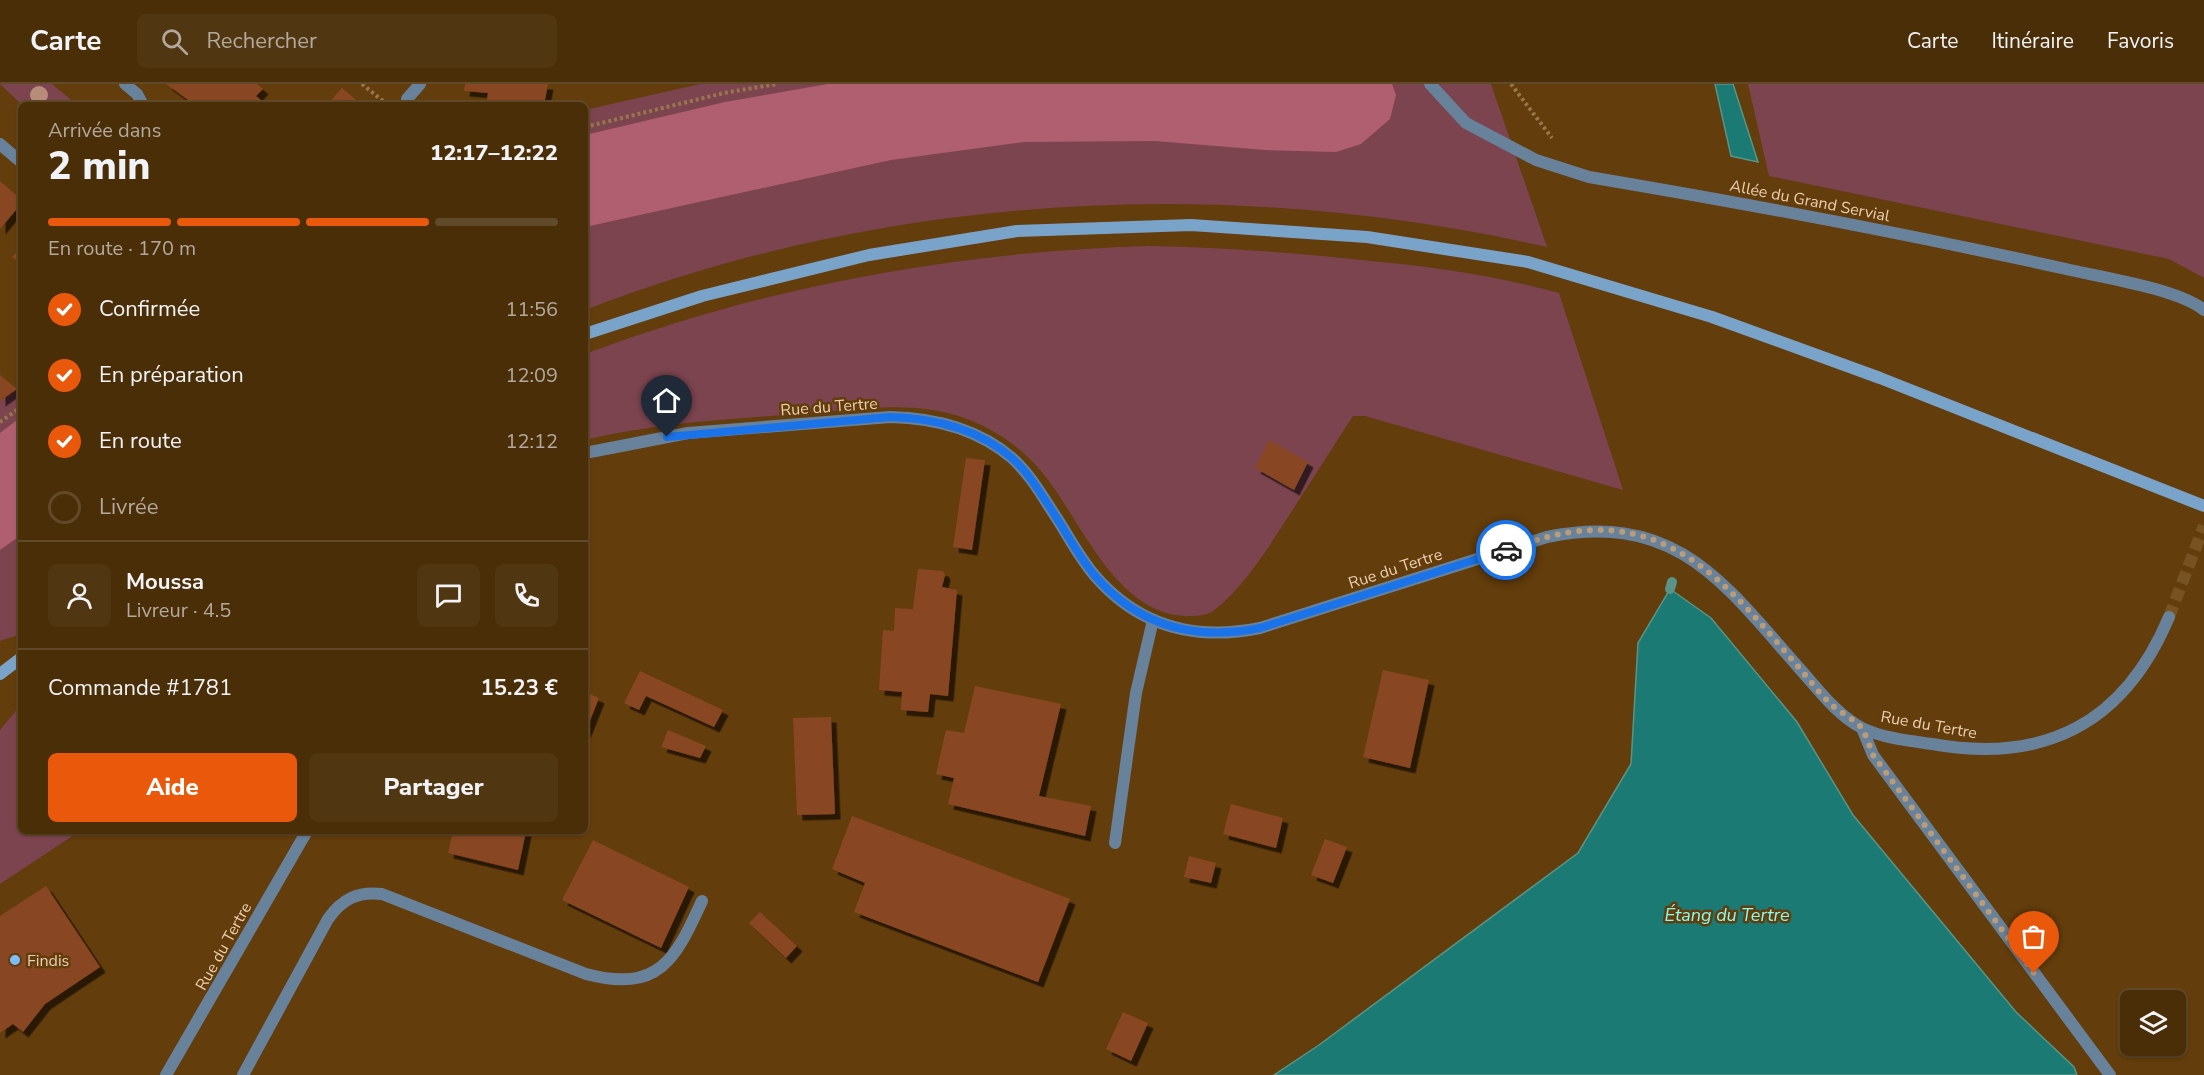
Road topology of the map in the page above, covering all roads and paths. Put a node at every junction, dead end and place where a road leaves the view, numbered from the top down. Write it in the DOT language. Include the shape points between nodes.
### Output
graph roads {
  1 [pos="125,84"];
  2 [pos="362,84"];
  3 [pos="420,84"];
  4 [pos="777,84"];
  5 [pos="1430,84"];
  6 [pos="1511,84"];
  7 [pos="407,99"];
  8 [pos="141,102"];
  9 [pos="384,102"];
  10 [pos="588,126"];
  11 [pos="1548,134"];
  12 [pos="0,144"];
  13 [pos="18,159"];
  14 [pos="2204,310"];
  15 [pos="588,333"];
  16 [pos="18,409"];
  17 [pos="0,422"];
  18 [pos="588,452"];
  19 [pos="2204,506"];
  20 [pos="2169,617"];
  21 [pos="1153,620"];
  22 [pos="18,660"];
  23 [pos="0,674"];
  24 [pos="1862,728"];
  25 [pos="304,834"];
  26 [pos="1115,843"];
  27 [pos="702,901"];
  28 [pos="166,1075"];
  29 [pos="243,1075"];
  30 [pos="2110,1075"];
  1 -- 8 [label="street"];
  2 -- 9 [label="path"];
  3 -- 7 [label="street"];
  4 -- 10 [label="path"];
  5 -- 14 [label="street, Allée du Grand Servial" via="1466,123 1536,160 1589,177 1947,243 2129,283 2195,303"];
  6 -- 11 [label="path"];
  12 -- 13 [label="street"];
  15 -- 19 [label="main road" via="702,296 858,258 1017,231 1191,225 1367,237 1528,262 1712,316"];
  16 -- 17 [label="path"];
  18 -- 21 [label="street, Rue du Tertre" via="688,433 890,417 948,423 975,434 1027,472 1094,575 1112,593"];
  20 -- 24 [label="street, Rue du Tertre" via="2157,647 2122,693 2091,718 2048,742 2018,748 1959,749"];
  21 -- 24 [label="street, Rue du Tertre" via="1206,634 1233,633 1260,628 1547,537 1592,531 1628,533 1672,548 1705,567 1726,585 1830,704"];
  21 -- 26 [label="street" via="1136,693"];
  22 -- 23 [label="main road"];
  24 -- 30 [label="street" via="1873,755"];
  25 -- 28 [label="street, Rue du Tertre"];
  27 -- 29 [label="street" via="673,958 644,975 607,979 382,894 359,894 336,908 328,919"];
}
